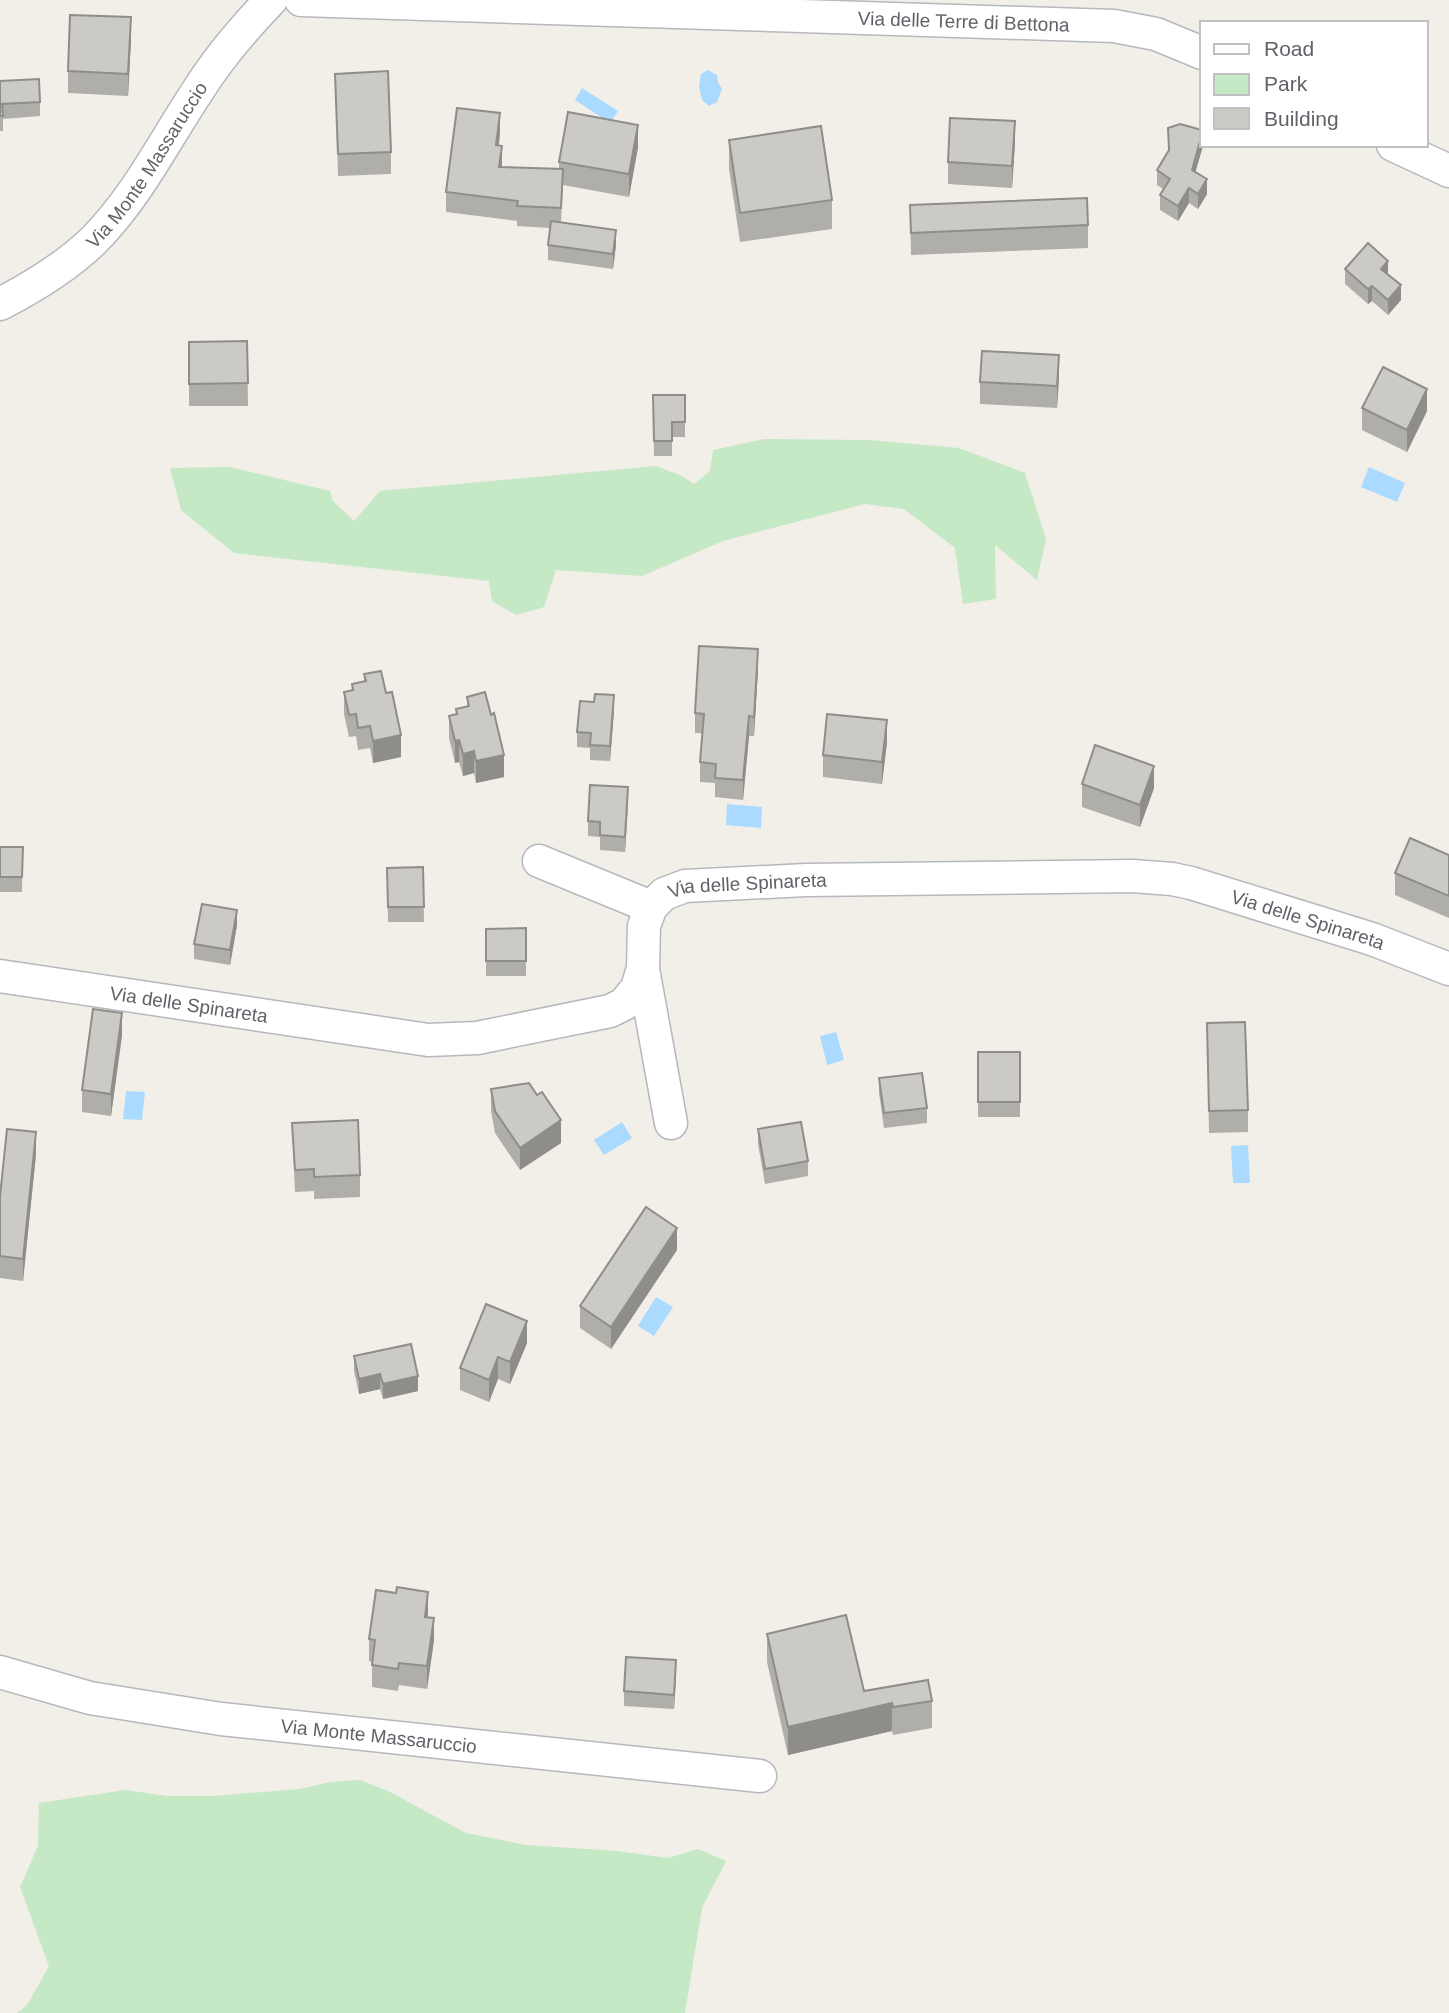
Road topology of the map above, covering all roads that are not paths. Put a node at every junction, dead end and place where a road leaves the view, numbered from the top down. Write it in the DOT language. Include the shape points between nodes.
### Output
graph roads {
  1 [pos="271,0"];
  2 [pos="301,0"];
  3 [pos="1200,52"];
  4 [pos="1397,147"];
  5 [pos="1449,171"];
  6 [pos="0,304"];
  7 [pos="539,861"];
  8 [pos="651,907"];
  9 [pos="643,968"];
  10 [pos="1449,969"];
  11 [pos="0,976"];
  12 [pos="671,1123"];
  13 [pos="0,1672"];
  14 [pos="760,1776"];
  1 -- 6 [label="street, Via Monte Massaruccio" via="220,58 144,179 113,219 60,268"];
  2 -- 3 [label="street, Via delle Terre di Bettona" via="1114,26 1156,34"];
  4 -- 5 [label="street"];
  7 -- 8 [label="street"];
  8 -- 9 [label="street, Via delle Spinareta" via="642,937"];
  8 -- 10 [label="street, Via delle Spinareta" via="664,894 685,886 806,880 1152,877 1191,883"];
  9 -- 11 [label="street, Via delle Spinareta" via="632,997 618,1008 477,1038 428,1040"];
  9 -- 12 [label="street"];
  13 -- 14 [label="street, Via Monte Massaruccio" via="109,1702 221,1719"];
}
